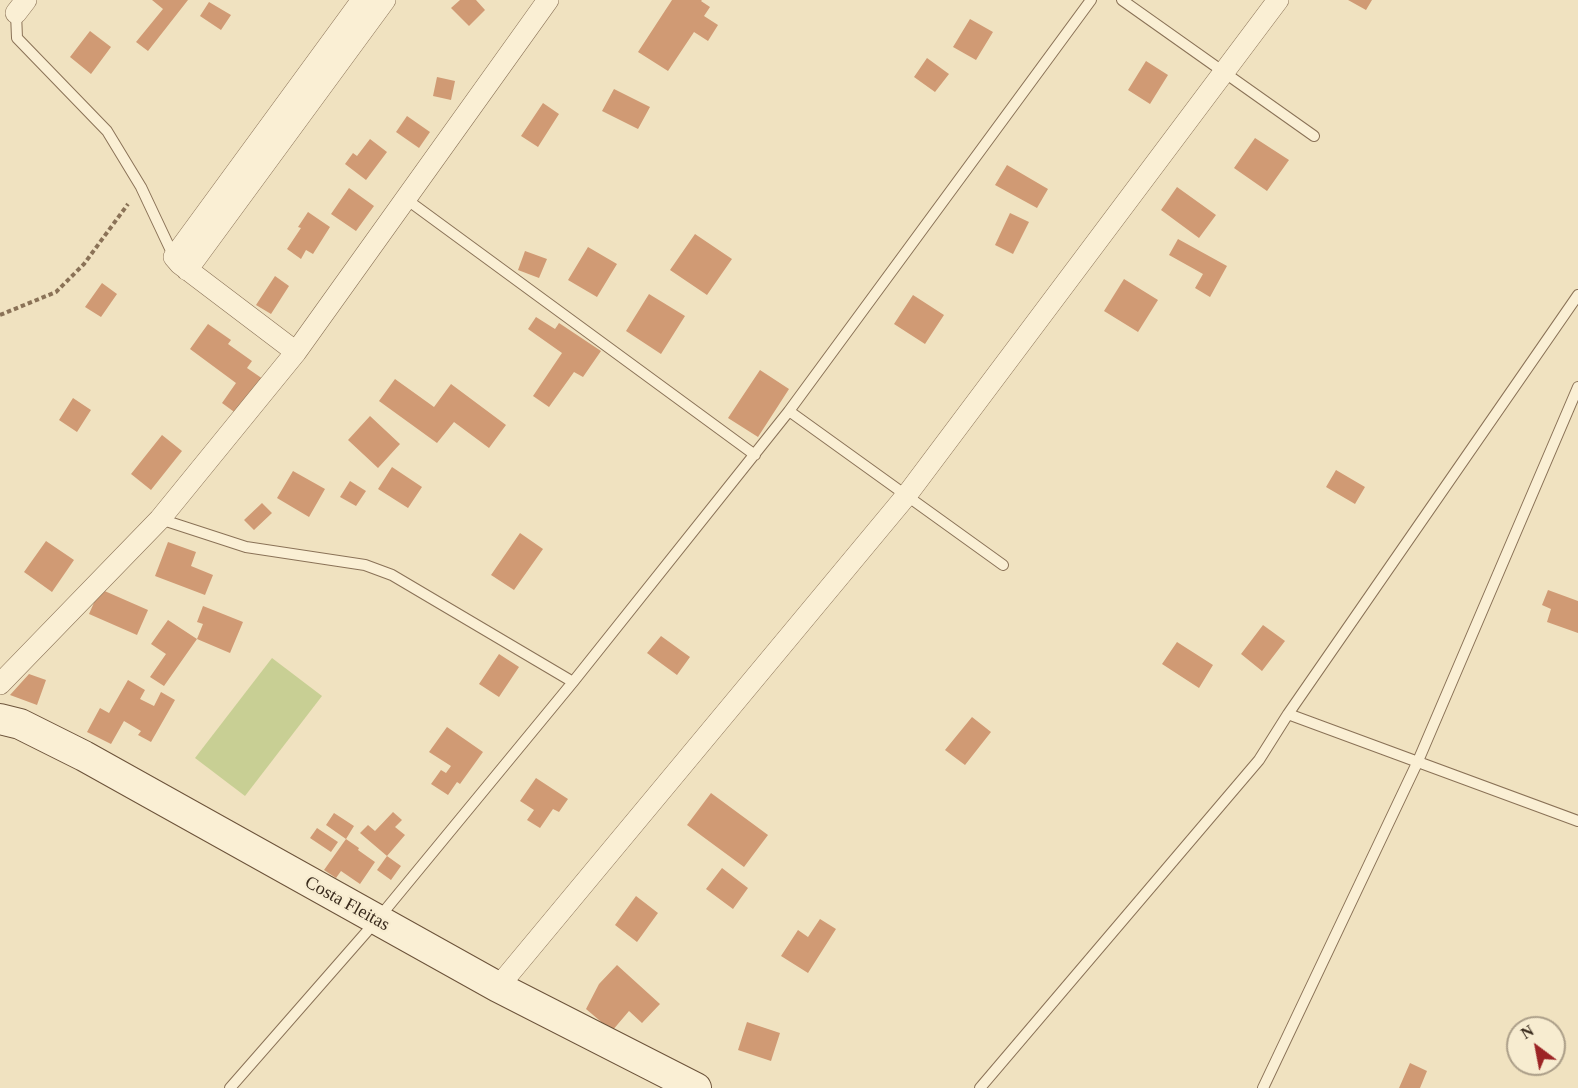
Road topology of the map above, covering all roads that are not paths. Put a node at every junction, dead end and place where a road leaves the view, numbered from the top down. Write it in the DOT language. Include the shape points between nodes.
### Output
graph roads {
  1 [pos="362,0"];
  2 [pos="385,0"];
  3 [pos="548,0"];
  4 [pos="1091,0"];
  5 [pos="1122,0"];
  6 [pos="1278,0"];
  7 [pos="21,6"];
  8 [pos="1225,73"];
  9 [pos="1314,136"];
  10 [pos="406,199"];
  11 [pos="181,263"];
  12 [pos="1578,295"];
  13 [pos="296,352"];
  14 [pos="1578,387"];
  15 [pos="789,411"];
  16 [pos="755,455"];
  17 [pos="906,496"];
  18 [pos="160,519"];
  19 [pos="1003,565"];
  20 [pos="573,682"];
  21 [pos="0,684"];
  22 [pos="1288,714"];
  23 [pos="0,719"];
  24 [pos="1418,761"];
  25 [pos="1578,821"];
  26 [pos="377,920"];
  27 [pos="498,987"];
  28 [pos="230,1088"];
  29 [pos="696,1088"];
  30 [pos="980,1088"];
  31 [pos="1263,1088"];
  1 -- 11 [label="street"];
  2 -- 11 [label="street"];
  3 -- 10 [label="street"];
  4 -- 15 [label="lane"];
  5 -- 8 [label="lane"];
  6 -- 8 [label="street"];
  7 -- 11 [label="lane" via="17,38 107,131"];
  8 -- 9 [label="lane"];
  8 -- 17 [label="street"];
  10 -- 13 [label="street"];
  10 -- 16 [label="lane"];
  11 -- 13 [label="street"];
  12 -- 22 [label="lane"];
  13 -- 18 [label="street"];
  14 -- 24 [label="lane"];
  15 -- 16 [label="lane"];
  15 -- 17 [label="lane"];
  16 -- 20 [label="lane"];
  17 -- 19 [label="lane"];
  17 -- 27 [label="street"];
  18 -- 20 [label="lane" via="246,547 365,565 392,574"];
  18 -- 21 [label="street"];
  20 -- 26 [label="lane"];
  22 -- 24 [label="lane"];
  22 -- 30 [label="lane" via="1259,760"];
  23 -- 26 [label="main road, Costa Fleitas" via="20,724 84,756"];
  24 -- 25 [label="lane"];
  24 -- 31 [label="lane"];
  26 -- 27 [label="main road, Costa Fleitas"];
  26 -- 28 [label="lane"];
  27 -- 29 [label="main road, Costa Fleitas"];
}
